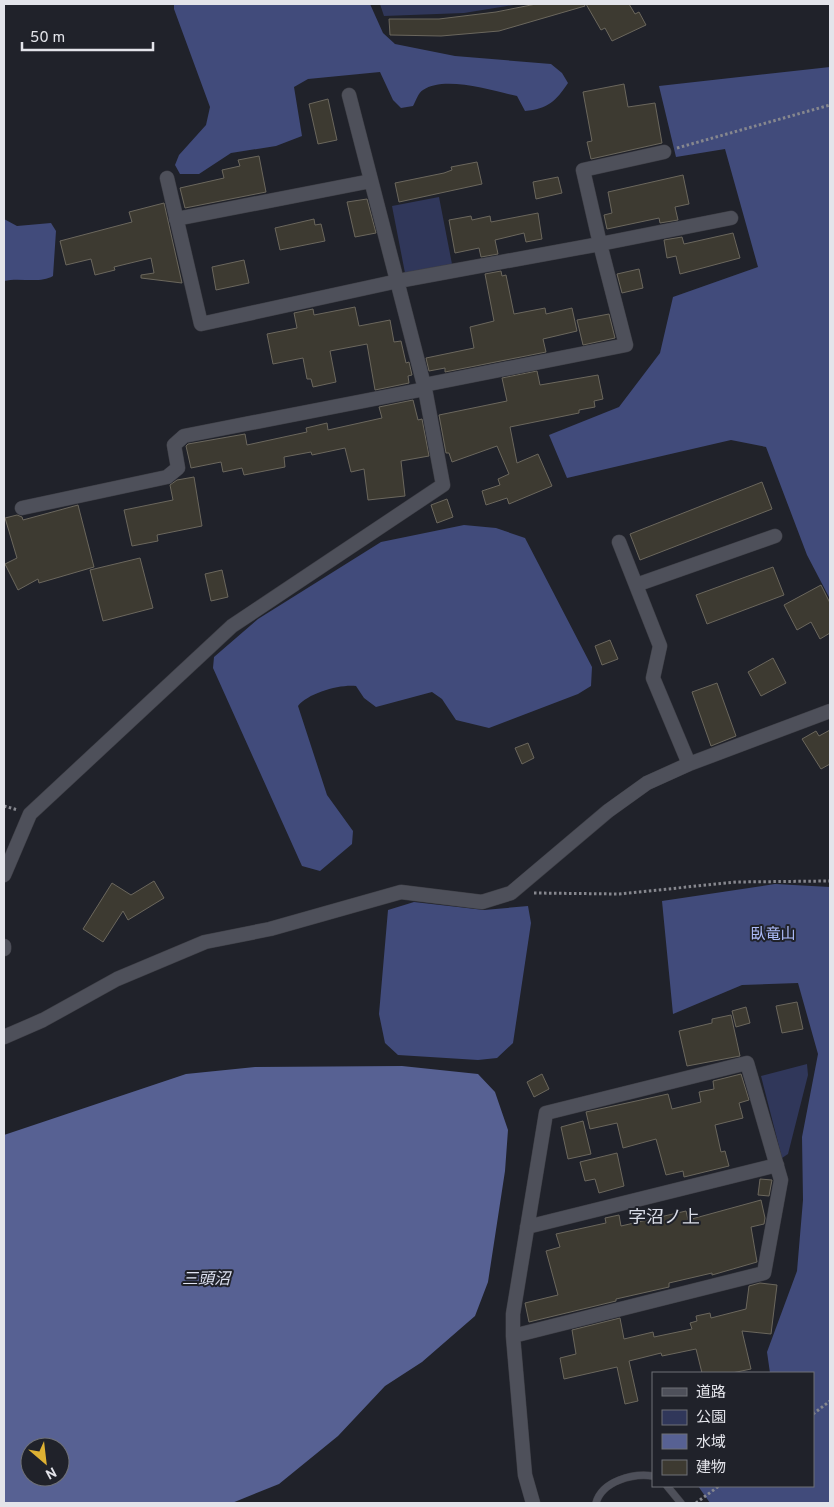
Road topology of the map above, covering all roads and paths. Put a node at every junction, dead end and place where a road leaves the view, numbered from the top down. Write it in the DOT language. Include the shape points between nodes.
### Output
graph roads {
  1 [pos="348,95"];
  2 [pos="830,104"];
  3 [pos="664,152"];
  4 [pos="167,178"];
  5 [pos="372,181"];
  6 [pos="732,218"];
  7 [pos="176,219"];
  8 [pos="600,244"];
  9 [pos="398,281"];
  10 [pos="424,387"];
  11 [pos="22,508"];
  12 [pos="775,536"];
  13 [pos="619,542"];
  14 [pos="636,585"];
  15 [pos="830,711"];
  16 [pos="689,764"];
  17 [pos="4,875"];
  18 [pos="830,881"];
  19 [pos="511,892"];
  20 [pos="4,1037"];
  21 [pos="777,1164"];
  22 [pos="527,1227"];
  23 [pos="513,1336"];
  24 [pos="830,1401"];
  25 [pos="814,1413"];
  26 [pos="652,1476"];
  27 [pos="668,1487"];
  28 [pos="718,1487"];
  29 [pos="533,1503"];
  30 [pos="596,1503"];
  31 [pos="681,1503"];
  32 [pos="696,1503"];
  1 -- 5 [label="street"];
  2 -- 3 [label="path"];
  3 -- 8 [label="street" via="583,170"];
  4 -- 7 [label="street"];
  5 -- 7 [label="street"];
  5 -- 9 [label="street"];
  6 -- 8 [label="street"];
  7 -- 9 [label="street" via="201,324"];
  8 -- 9 [label="street"];
  8 -- 10 [label="street" via="626,345"];
  9 -- 10 [label="street"];
  10 -- 11 [label="street" via="184,436 174,445 178,468 166,477"];
  10 -- 17 [label="street" via="443,485 232,626 30,814"];
  12 -- 14 [label="street"];
  13 -- 14 [label="street"];
  14 -- 16 [label="street" via="660,646 653,678"];
  15 -- 16 [label="street"];
  16 -- 19 [label="street" via="647,783 623,800"];
  18 -- 19 [label="path" via="736,882 619,894"];
  19 -- 20 [label="street" via="482,902 401,892 270,929 205,942 117,979 43,1020"];
  21 -- 22 [label="street"];
  21 -- 22 [label="street" via="747,1063 546,1112"];
  21 -- 23 [label="street" via="781,1180 764,1273"];
  22 -- 23 [label="street" via="513,1314"];
  23 -- 29 [label="street" via="525,1475"];
  24 -- 25 [label="path"];
  26 -- 30 [label="lane" via="640,1474 616,1481 598,1496"];
  27 -- 31 [label="lane"];
  28 -- 32 [label="path"];
}
